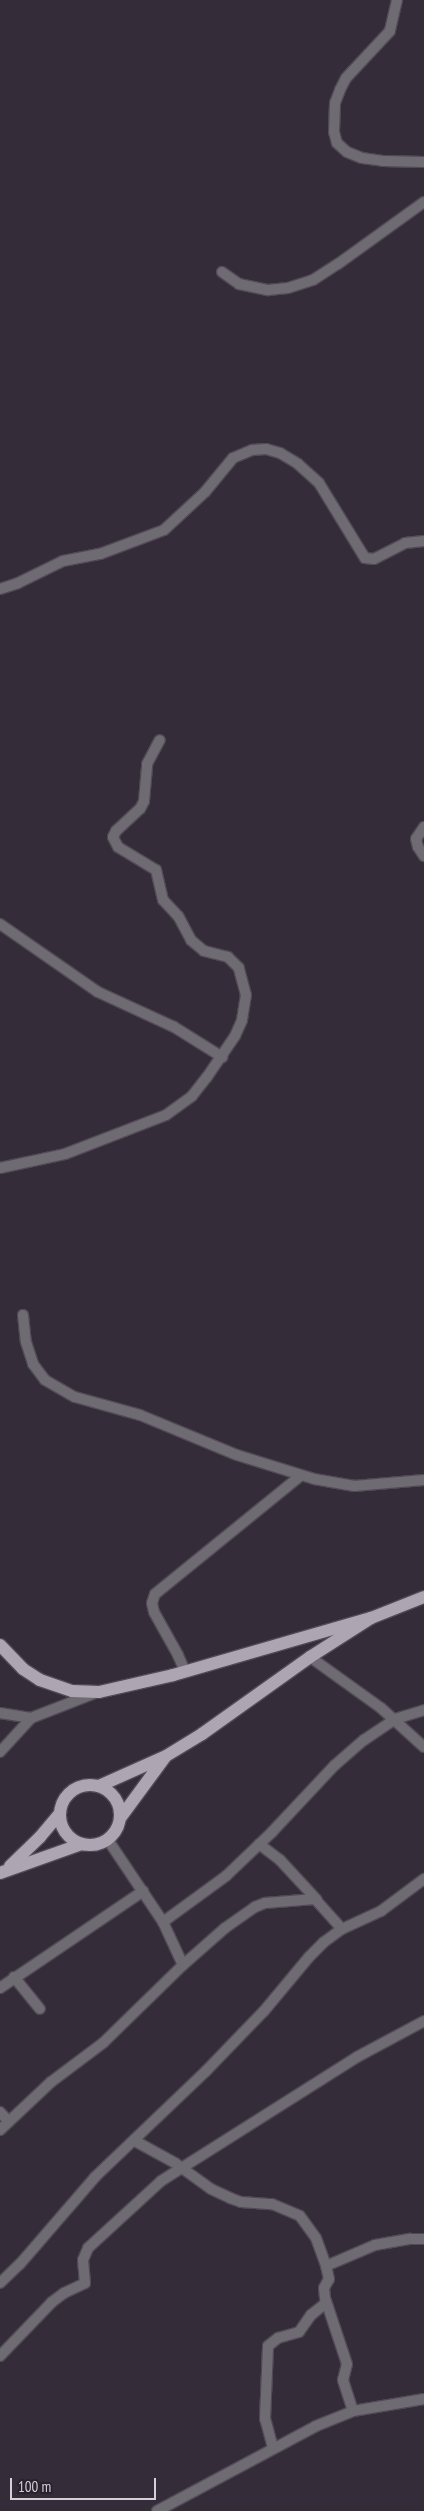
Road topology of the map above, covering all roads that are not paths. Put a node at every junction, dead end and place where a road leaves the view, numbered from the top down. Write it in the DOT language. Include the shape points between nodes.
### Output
graph roads {
  1 [pos="397,0"];
  2 [pos="424,162"];
  3 [pos="424,202"];
  4 [pos="222,272"];
  5 [pos="424,541"];
  6 [pos="0,589"];
  7 [pos="160,740"];
  8 [pos="424,827"];
  9 [pos="424,856"];
  10 [pos="0,924"];
  11 [pos="222,1056"];
  12 [pos="0,1168"];
  13 [pos="22,1315"];
  14 [pos="300,1476"];
  15 [pos="424,1480"];
  16 [pos="424,1597"];
  17 [pos="371,1618"];
  18 [pos="0,1645"];
  19 [pos="310,1657"];
  20 [pos="185,1672"];
  21 [pos="99,1692"];
  22 [pos="424,1710"];
  23 [pos="0,1714"];
  24 [pos="31,1718"];
  25 [pos="395,1719"];
  26 [pos="424,1746"];
  27 [pos="0,1752"];
  28 [pos="166,1756"];
  29 [pos="99,1786"];
  30 [pos="59,1814"];
  31 [pos="120,1817"];
  32 [pos="108,1840"];
  33 [pos="82,1844"];
  34 [pos="259,1844"];
  35 [pos="3,1871"];
  36 [pos="424,1879"];
  37 [pos="143,1891"];
  38 [pos="317,1900"];
  39 [pos="164,1922"];
  40 [pos="342,1929"];
  41 [pos="183,1965"];
  42 [pos="14,1978"];
  43 [pos="0,1988"];
  44 [pos="40,2009"];
  45 [pos="424,2020"];
  46 [pos="0,2112"];
  47 [pos="9,2122"];
  48 [pos="0,2130"];
  49 [pos="134,2140"];
  50 [pos="181,2167"];
  51 [pos="424,2239"];
  52 [pos="326,2266"];
  53 [pos="0,2283"];
  54 [pos="326,2303"];
  55 [pos="0,2356"];
  56 [pos="424,2398"];
  57 [pos="352,2411"];
  58 [pos="273,2448"];
  59 [pos="157,2511"];
  1 -- 2 [label="street" via="390,31 346,78 340,90 334,103 334,132 337,143 347,152 362,158"];
  3 -- 4 [label="street" via="312,280 268,290 239,284"];
  5 -- 6 [label="street" via="405,543 374,559 365,558 319,483 280,453 252,450 233,458 205,492 164,530 100,554 63,561"];
  7 -- 11 [label="street" via="147,764 144,802 113,837 118,847 156,870 163,900 178,916 191,940 204,951 228,957 239,968 246,995 245,1009 235,1036"];
  8 -- 9 [label="street" via="416,839"];
  10 -- 11 [label="street" via="98,992 174,1027"];
  11 -- 12 [label="street" via="192,1096 166,1115 65,1154"];
  13 -- 14 [label="street" via="32,1364 44,1380 57,1389 140,1415 236,1455"];
  14 -- 15 [label="street" via="354,1486"];
  14 -- 20 [label="street" via="155,1594 154,1612"];
  16 -- 17 [label="main road"];
  17 -- 19 [label="main road"];
  17 -- 20 [label="main road"];
  18 -- 21 [label="main road" via="23,1669 40,1680 72,1691"];
  19 -- 25 [label="street"];
  19 -- 28 [label="main road"];
  20 -- 21 [label="main road"];
  21 -- 24 [label="street"];
  22 -- 25 [label="street"];
  23 -- 24 [label="street"];
  24 -- 27 [label="street"];
  25 -- 26 [label="street"];
  25 -- 34 [label="street" via="335,1765"];
  28 -- 29 [label="main road"];
  28 -- 31 [label="main road"];
  29 -- 30 [label="main road" via="73,1790 64,1800"];
  29 -- 31 [label="main road" via="115,1798"];
  30 -- 33 [label="main road" via="65,1831"];
  30 -- 35 [label="main road" via="40,1837"];
  31 -- 32 [label="main road" via="117,1830"];
  32 -- 33 [label="main road"];
  32 -- 37 [label="street"];
  33 -- 35 [label="main road"];
  34 -- 38 [label="street" via="280,1860"];
  34 -- 39 [label="street" via="215,1885"];
  36 -- 40 [label="street" via="382,1911"];
  37 -- 39 [label="street"];
  37 -- 42 [label="street"];
  38 -- 40 [label="street"];
  38 -- 41 [label="street" via="266,1903 255,1907"];
  39 -- 41 [label="street"];
  40 -- 49 [label="street" via="309,1957 264,2011"];
  41 -- 47 [label="street" via="103,2042 51,2082"];
  42 -- 43 [label="street"];
  42 -- 44 [label="street"];
  45 -- 50 [label="street" via="364,2053"];
  46 -- 47 [label="street"];
  47 -- 48 [label="street"];
  49 -- 50 [label="street"];
  49 -- 53 [label="street" via="94,2177 26,2258"];
  50 -- 52 [label="street" via="211,2189 230,2198 272,2204 300,2216 316,2238"];
  50 -- 55 [label="street" via="92,2243 83,2260 85,2283 52,2302"];
  51 -- 52 [label="street" via="376,2246"];
  52 -- 54 [label="street" via="329,2279 324,2291"];
  54 -- 57 [label="street" via="347,2364 343,2380"];
  54 -- 58 [label="street" via="311,2315 299,2332 278,2338 266,2350 266,2419"];
  56 -- 57 [label="street"];
  57 -- 58 [label="street" via="298,2433"];
  58 -- 59 [label="street"];
}
